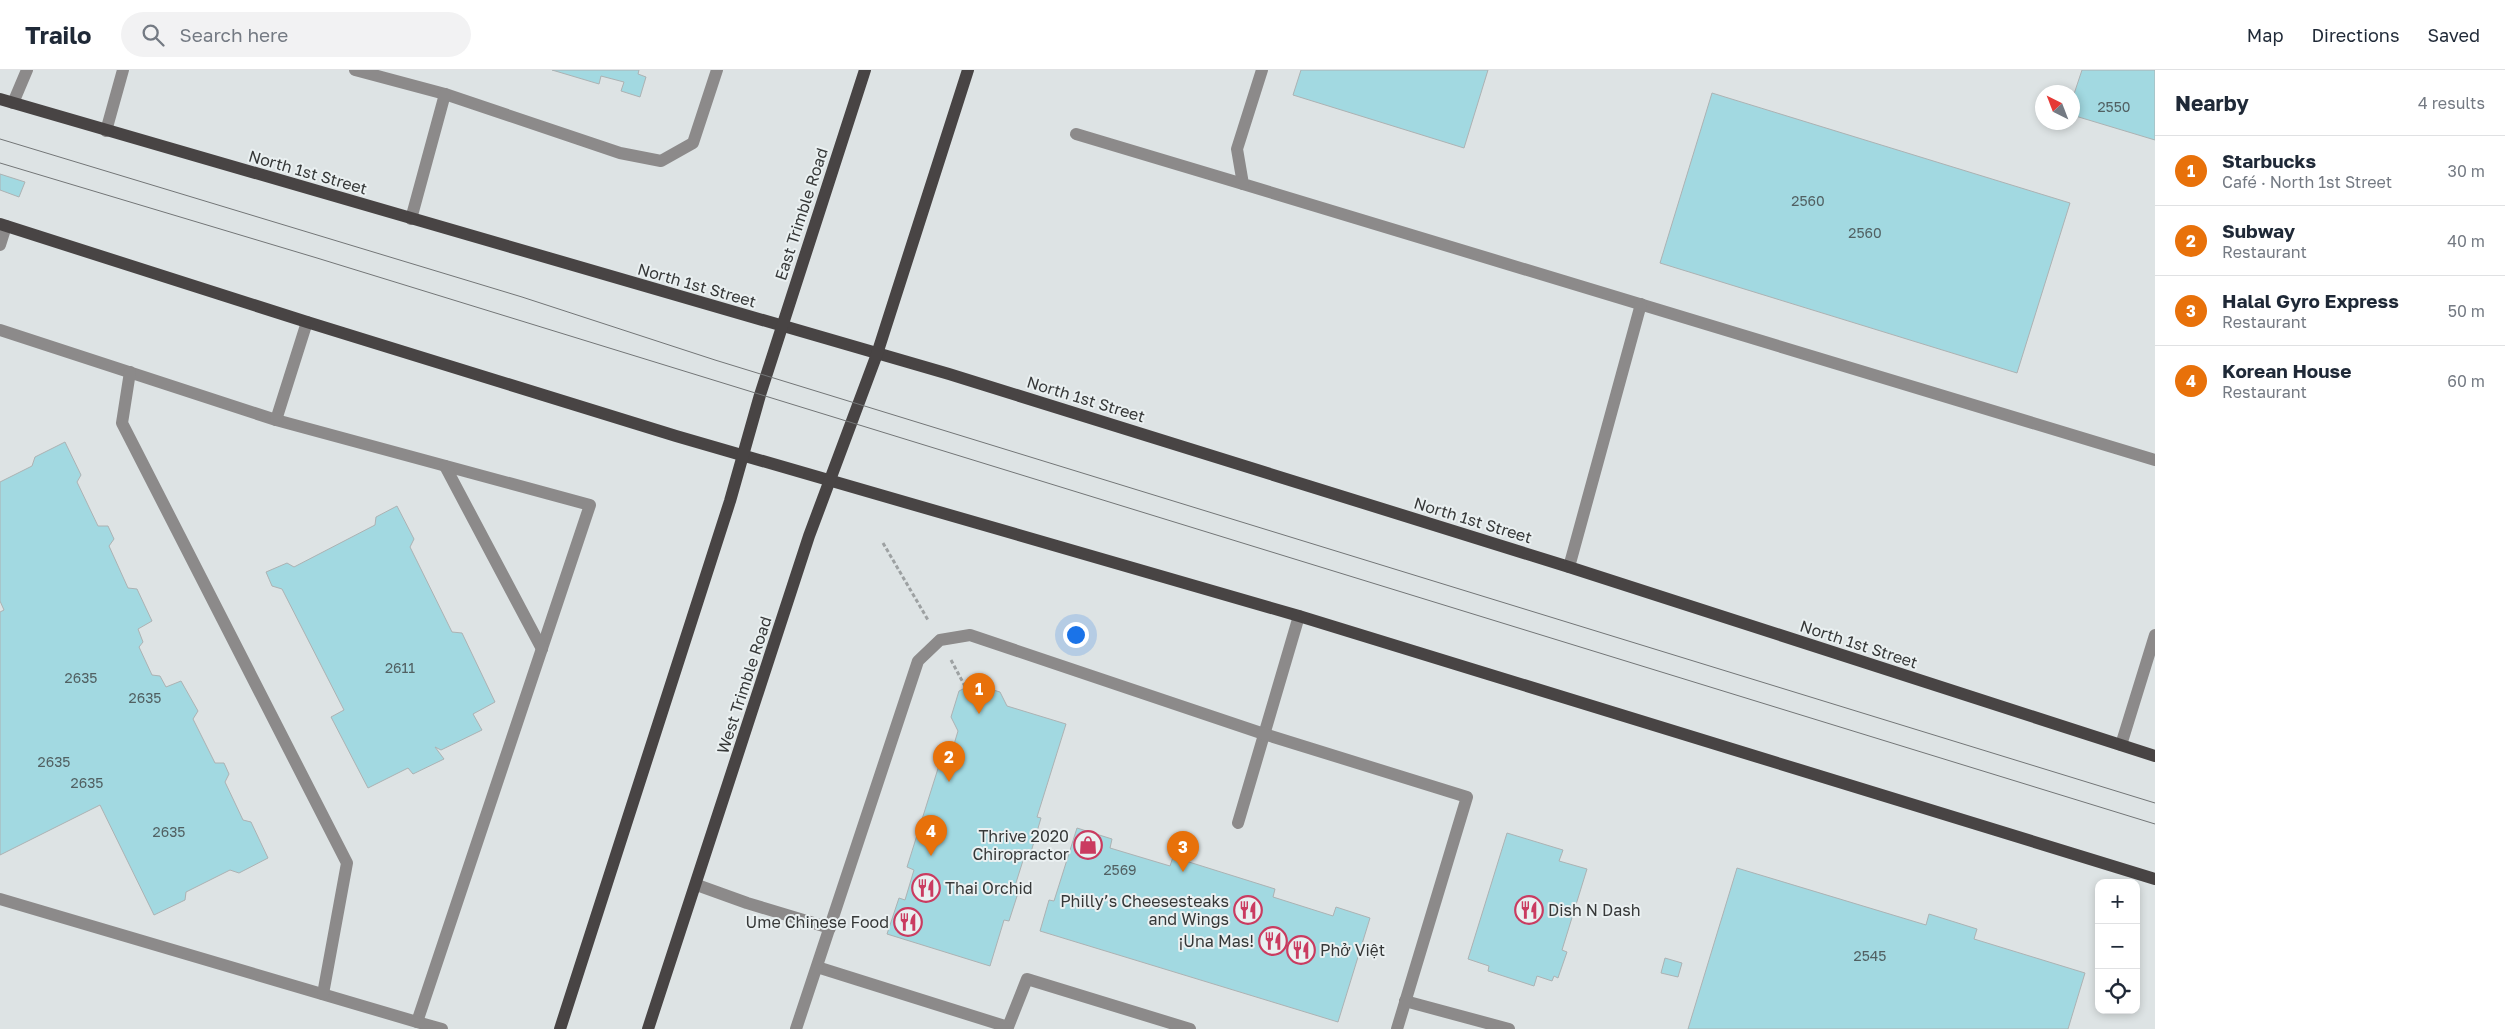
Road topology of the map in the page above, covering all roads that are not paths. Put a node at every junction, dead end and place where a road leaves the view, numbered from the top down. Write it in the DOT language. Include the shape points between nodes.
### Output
graph roads {
  1 [pos="27,70"];
  2 [pos="123,70"];
  3 [pos="355,70"];
  4 [pos="717,70"];
  5 [pos="865,70"];
  6 [pos="968,70"];
  7 [pos="1262,70"];
  8 [pos="373,72"];
  9 [pos="445,94"];
  10 [pos="0,99"];
  11 [pos="13,103"];
  12 [pos="106,131"];
  13 [pos="1076,134"];
  14 [pos="1243,184"];
  15 [pos="411,219"];
  16 [pos="3,225"];
  17 [pos="0,245"];
  18 [pos="1641,304"];
  19 [pos="307,322"];
  20 [pos="782,327"];
  21 [pos="0,330"];
  22 [pos="877,354"];
  23 [pos="130,372"];
  24 [pos="276,420"];
  25 [pos="742,455"];
  26 [pos="2155,460"];
  27 [pos="445,466"];
  28 [pos="830,480"];
  29 [pos="1569,567"];
  30 [pos="1299,616"];
  31 [pos="2155,636"];
  32 [pos="542,649"];
  33 [pos="1264,734"];
  34 [pos="2121,745"];
  35 [pos="2155,756"];
  36 [pos="1238,823"];
  37 [pos="2155,880"];
  38 [pos="697,885"];
  39 [pos="0,900"];
  40 [pos="830,928"];
  41 [pos="817,967"];
  42 [pos="323,994"];
  43 [pos="1405,1001"];
  44 [pos="417,1022"];
  45 [pos="442,1029"];
  46 [pos="560,1029"];
  47 [pos="648,1029"];
  48 [pos="796,1029"];
  49 [pos="1190,1029"];
  50 [pos="1396,1029"];
  51 [pos="1509,1029"];
  1 -- 11 [label="lane"];
  2 -- 12 [label="lane"];
  3 -- 8 [label="lane"];
  4 -- 9 [label="lane" via="693,143 661,161 620,153"];
  5 -- 20 [label="main road, East Trimble Road"];
  6 -- 22 [label="main road"];
  7 -- 14 [label="lane" via="1237,149"];
  8 -- 9 [label="lane"];
  9 -- 15 [label="lane"];
  10 -- 11 [label="main road, North 1st Street"];
  11 -- 12 [label="main road, North 1st Street"];
  12 -- 15 [label="main road, North 1st Street"];
  13 -- 14 [label="lane"];
  14 -- 18 [label="lane"];
  15 -- 20 [label="main road, North 1st Street"];
  16 -- 17 [label="lane"];
  16 -- 19 [label="main road"];
  18 -- 26 [label="lane"];
  18 -- 29 [label="lane"];
  19 -- 24 [label="lane"];
  19 -- 25 [label="main road"];
  20 -- 22 [label="main road, North 1st Street"];
  20 -- 25 [label="main road, East Trimble Road"];
  21 -- 23 [label="lane"];
  22 -- 28 [label="main road, West Trimble Road"];
  22 -- 29 [label="main road, North 1st Street"];
  23 -- 24 [label="lane"];
  23 -- 42 [label="lane" via="122,423 347,863"];
  24 -- 27 [label="lane"];
  25 -- 28 [label="main road"];
  25 -- 46 [label="main road"];
  27 -- 32 [label="lane"];
  27 -- 32 [label="lane" via="590,505"];
  28 -- 30 [label="main road"];
  28 -- 38 [label="main road, West Trimble Road"];
  29 -- 34 [label="main road, North 1st Street"];
  30 -- 33 [label="lane"];
  30 -- 37 [label="main road"];
  31 -- 34 [label="lane"];
  32 -- 44 [label="lane"];
  33 -- 36 [label="lane"];
  33 -- 40 [label="lane" via="970,635 940,640 918,661"];
  33 -- 43 [label="lane" via="1467,797"];
  34 -- 35 [label="main road, North 1st Street"];
  38 -- 40 [label="lane"];
  38 -- 47 [label="main road, West Trimble Road"];
  39 -- 42 [label="lane"];
  40 -- 41 [label="lane"];
  41 -- 48 [label="lane"];
  41 -- 49 [label="lane" via="1008,1028 1027,979"];
  42 -- 44 [label="lane"];
  43 -- 50 [label="lane"];
  43 -- 51 [label="lane"];
  44 -- 45 [label="lane"];
}
